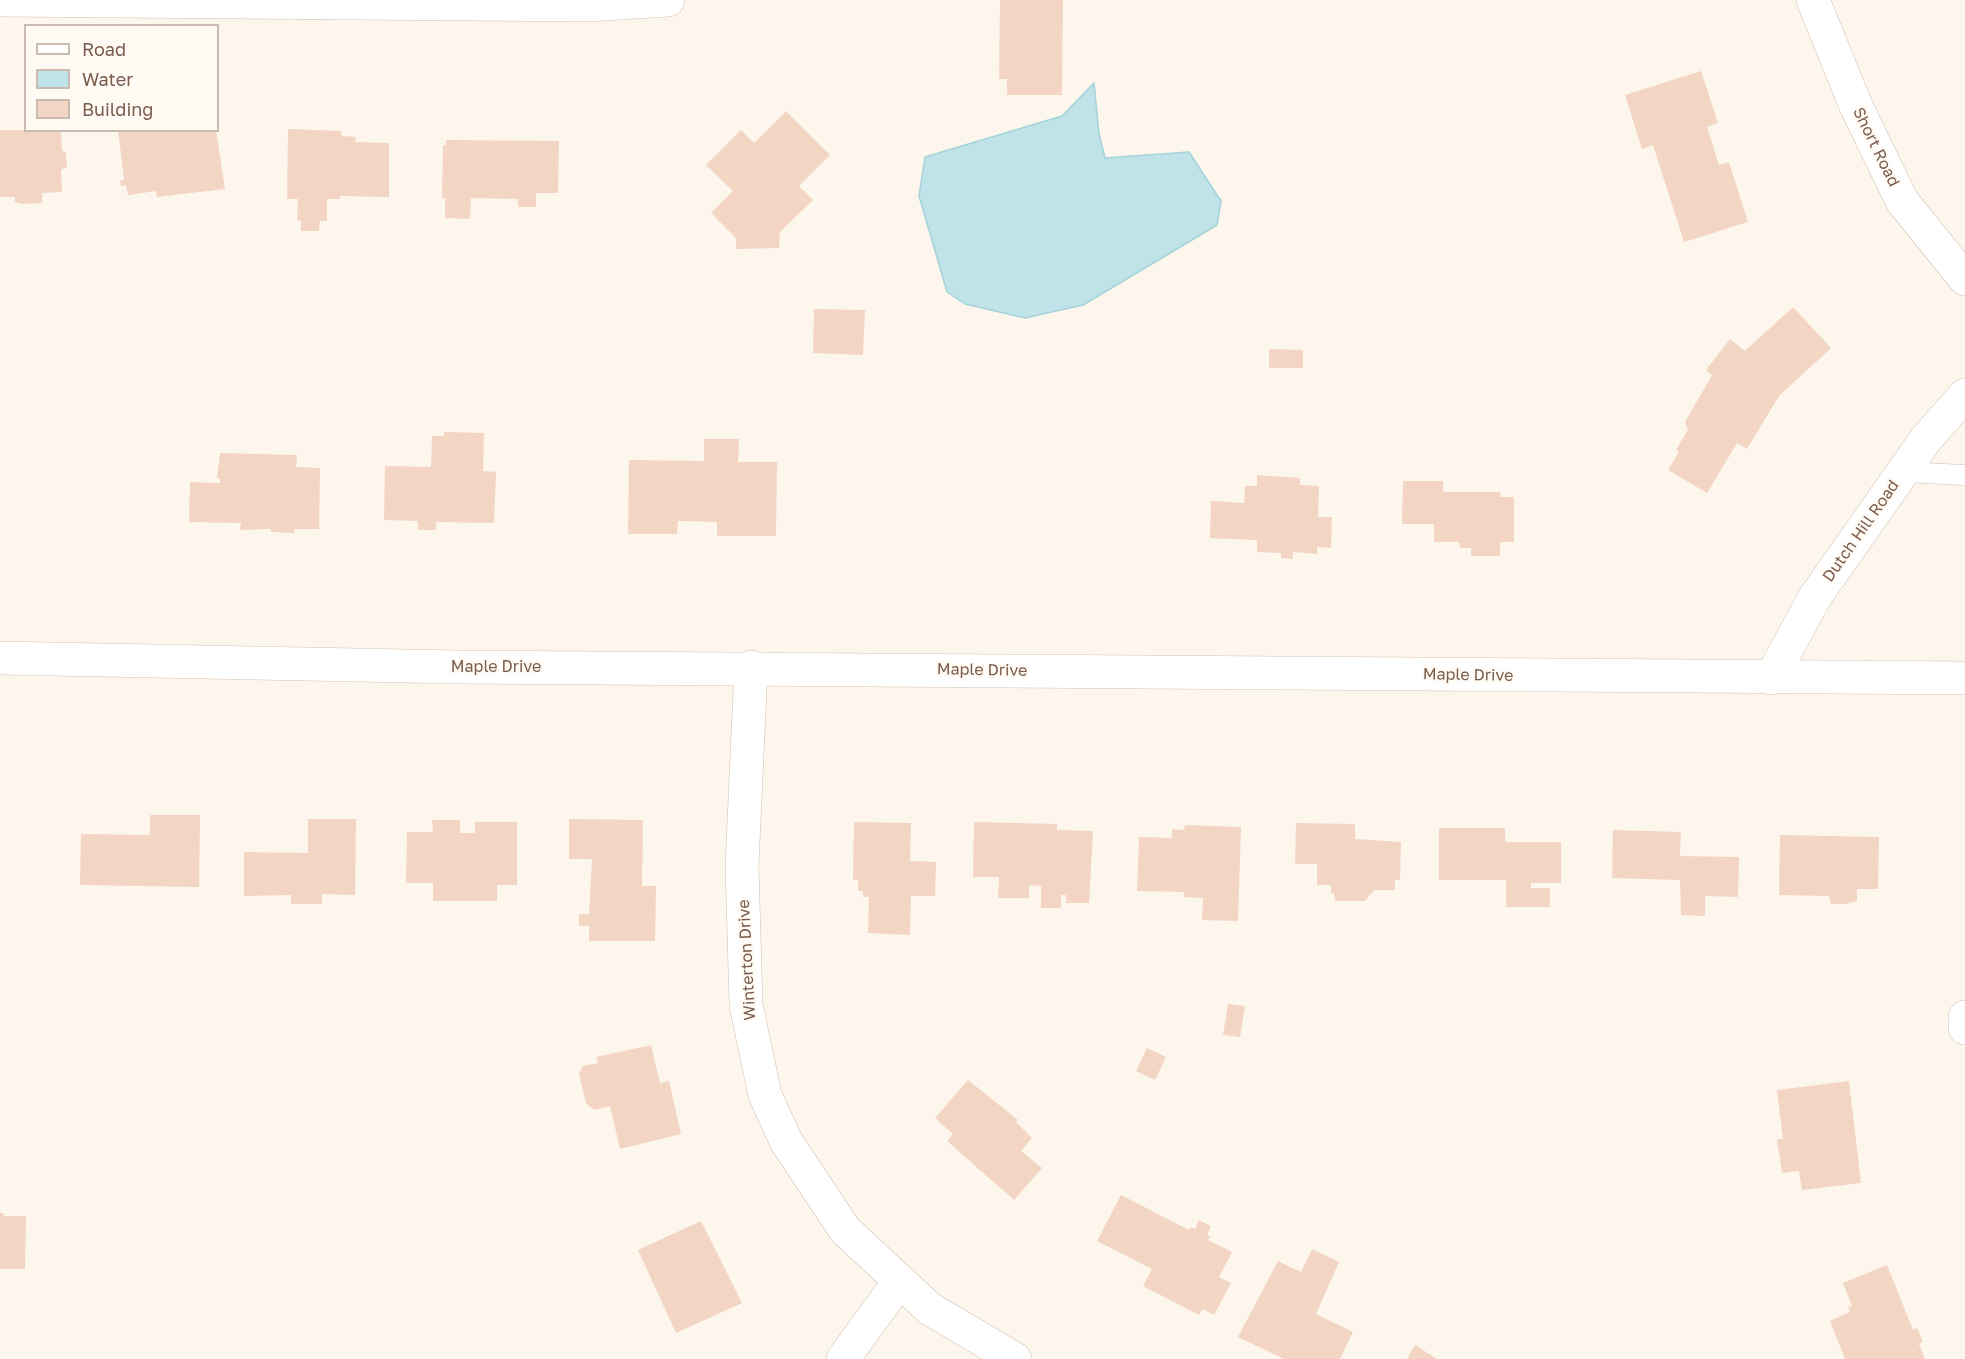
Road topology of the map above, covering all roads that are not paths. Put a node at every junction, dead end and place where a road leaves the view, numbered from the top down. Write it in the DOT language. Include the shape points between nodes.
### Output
graph roads {
  1 [pos="0,0"];
  2 [pos="668,0"];
  3 [pos="1813,0"];
  4 [pos="1965,279"];
  5 [pos="1965,395"];
  6 [pos="1903,472"];
  7 [pos="1965,475"];
  8 [pos="0,658"];
  9 [pos="751,667"];
  10 [pos="1772,678"];
  11 [pos="1965,678"];
  12 [pos="1965,1017"];
  13 [pos="1965,1028"];
  14 [pos="899,1282"];
  15 [pos="843,1359"];
  16 [pos="1015,1359"];
  1 -- 2 [label="street" via="588,5"];
  3 -- 4 [label="street, Short Road" via="1856,106 1902,201"];
  5 -- 6 [label="street, Dutch Hill Road"];
  6 -- 7 [label="lane"];
  6 -- 10 [label="street, Dutch Hill Road" via="1815,597"];
  8 -- 9 [label="street, Maple Drive" via="458,667"];
  9 -- 10 [label="street, Maple Drive"];
  9 -- 14 [label="street, Winterton Drive" via="742,866 746,993 765,1095 786,1141 845,1230"];
  10 -- 11 [label="street, Maple Drive"];
  12 -- 13 [label="street"];
  14 -- 15 [label="street"];
  14 -- 16 [label="street, Winterton Drive" via="930,1309"];
}
